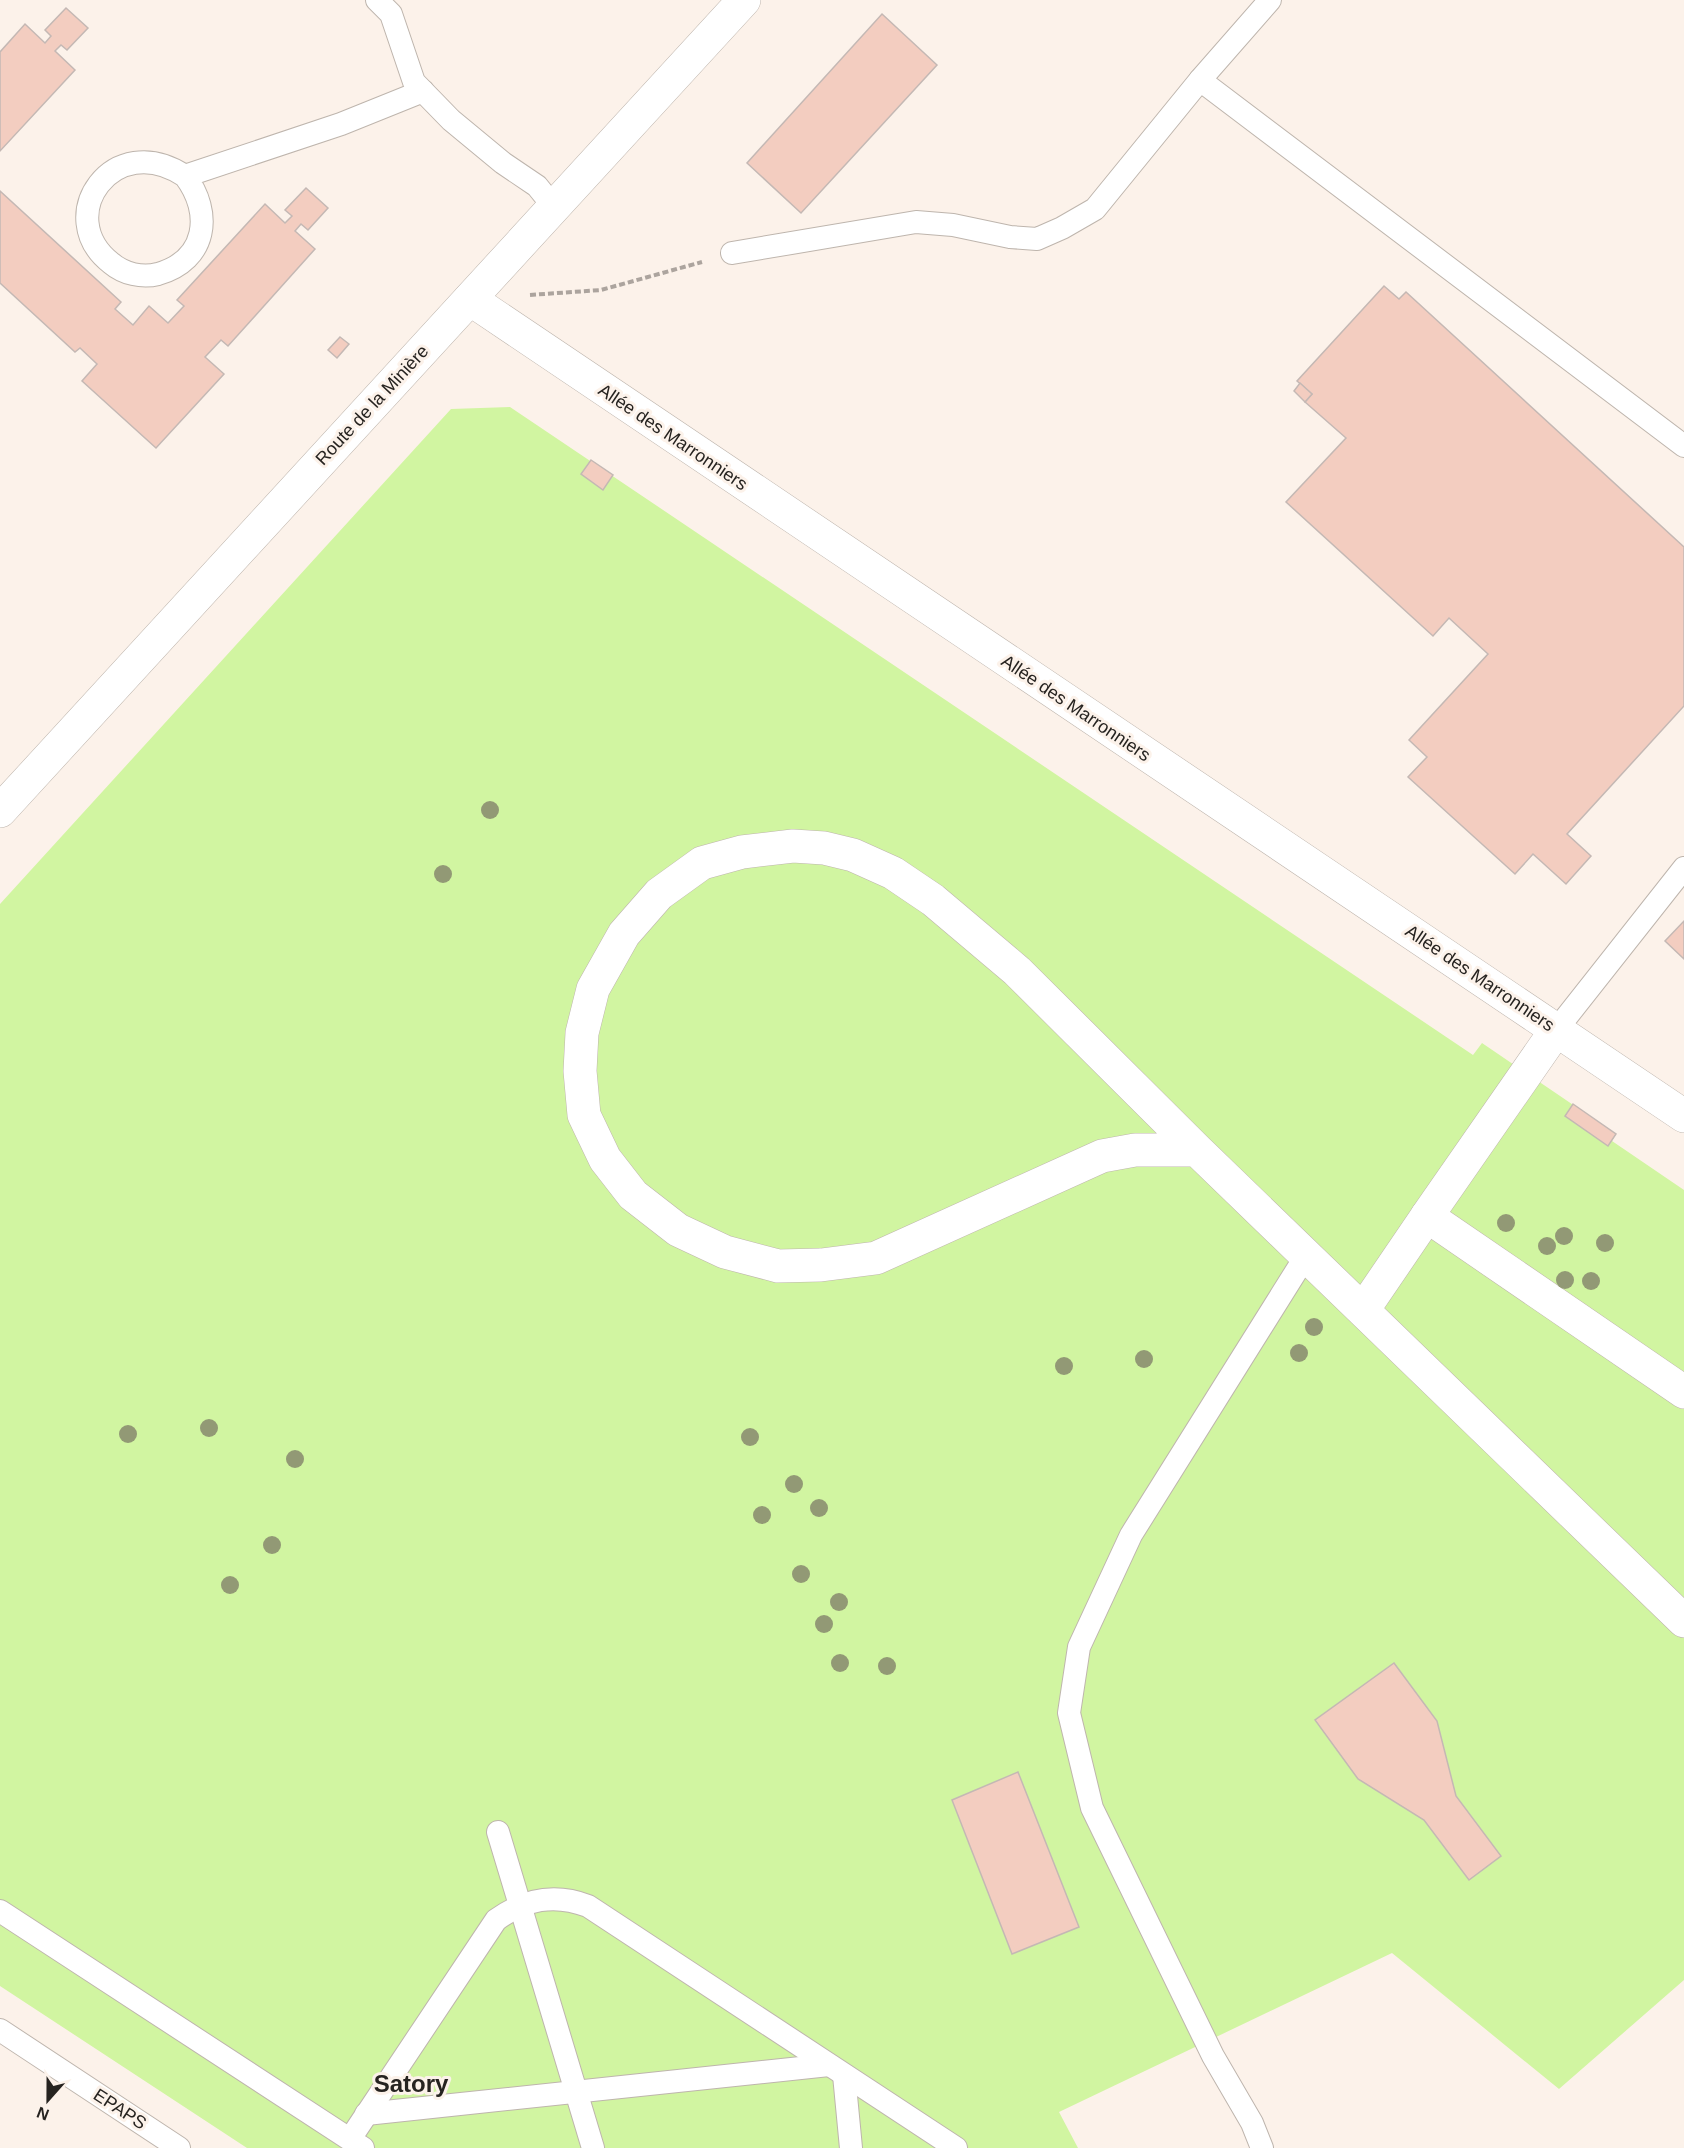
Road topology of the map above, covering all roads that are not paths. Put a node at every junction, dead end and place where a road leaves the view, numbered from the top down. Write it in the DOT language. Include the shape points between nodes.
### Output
graph roads {
  1 [pos="377,0"];
  2 [pos="744,0"];
  3 [pos="1270,0"];
  4 [pos="1200,80"];
  5 [pos="423,91"];
  6 [pos="185,176"];
  7 [pos="554,207"];
  8 [pos="732,253"];
  9 [pos="470,299"];
  10 [pos="1684,446"];
  11 [pos="0,811"];
  12 [pos="1684,868"];
  13 [pos="1557,1029"];
  14 [pos="1684,1116"];
  15 [pos="1197,1150"];
  16 [pos="1427,1216"];
  17 [pos="1307,1254"];
  18 [pos="1363,1310"];
  19 [pos="1684,1392"];
  20 [pos="1684,1621"];
  21 [pos="498,1832"];
  22 [pos="520,1905"];
  23 [pos="0,1911"];
  24 [pos="0,2030"];
  25 [pos="836,2070"];
  26 [pos="576,2092"];
  27 [pos="366,2114"];
  28 [pos="356,2144"];
  29 [pos="179,2148"];
  30 [pos="593,2148"];
  31 [pos="850,2148"];
  32 [pos="956,2148"];
  33 [pos="1262,2148"];
  1 -- 5 [label="lane" via="392,14 414,82"];
  2 -- 7 [label="street, Route de la Minière"];
  3 -- 4 [label="lane"];
  4 -- 8 [label="lane" via="1095,209 1037,238 916,222"];
  4 -- 10 [label="lane"];
  5 -- 6 [label="lane" via="340,124"];
  5 -- 7 [label="lane" via="477,142 537,186"];
  6 -- 6 [label="lane" via="200,200 202,228 196,246 184,261 152,275 134,275 104,257 88,226 88,208 105,177 119,166 136,161 171,166"];
  7 -- 9 [label="street, Route de la Minière"];
  9 -- 11 [label="street, Route de la Minière"];
  9 -- 13 [label="street, Allée des Marronniers"];
  12 -- 13 [label="lane"];
  13 -- 14 [label="street, Allée des Marronniers"];
  13 -- 16 [label="street"];
  15 -- 15 [label="street" via="1017,971 933,900 893,873 853,855 824,848 793,846 742,852 702,863 680,877 624,933 593,989 582,1033 584,1114 605,1159 633,1195 678,1230 725,1252 778,1266 876,1258 1102,1156 1135,1150"];
  15 -- 17 [label="street"];
  16 -- 18 [label="street"];
  16 -- 19 [label="street"];
  17 -- 18 [label="street"];
  17 -- 33 [label="lane" via="1131,1535 1079,1647 1069,1713 1092,1808"];
  18 -- 20 [label="street"];
  21 -- 22 [label="lane"];
  22 -- 25 [label="lane" via="557,1898 588,1906"];
  22 -- 26 [label="lane"];
  22 -- 27 [label="lane" via="490,1928"];
  23 -- 28 [label="lane"];
  24 -- 29 [label="lane, EPAPS"];
  25 -- 26 [label="lane"];
  25 -- 31 [label="lane"];
  25 -- 32 [label="lane"];
  26 -- 27 [label="lane"];
  26 -- 30 [label="lane"];
  27 -- 28 [label="lane"];
}
